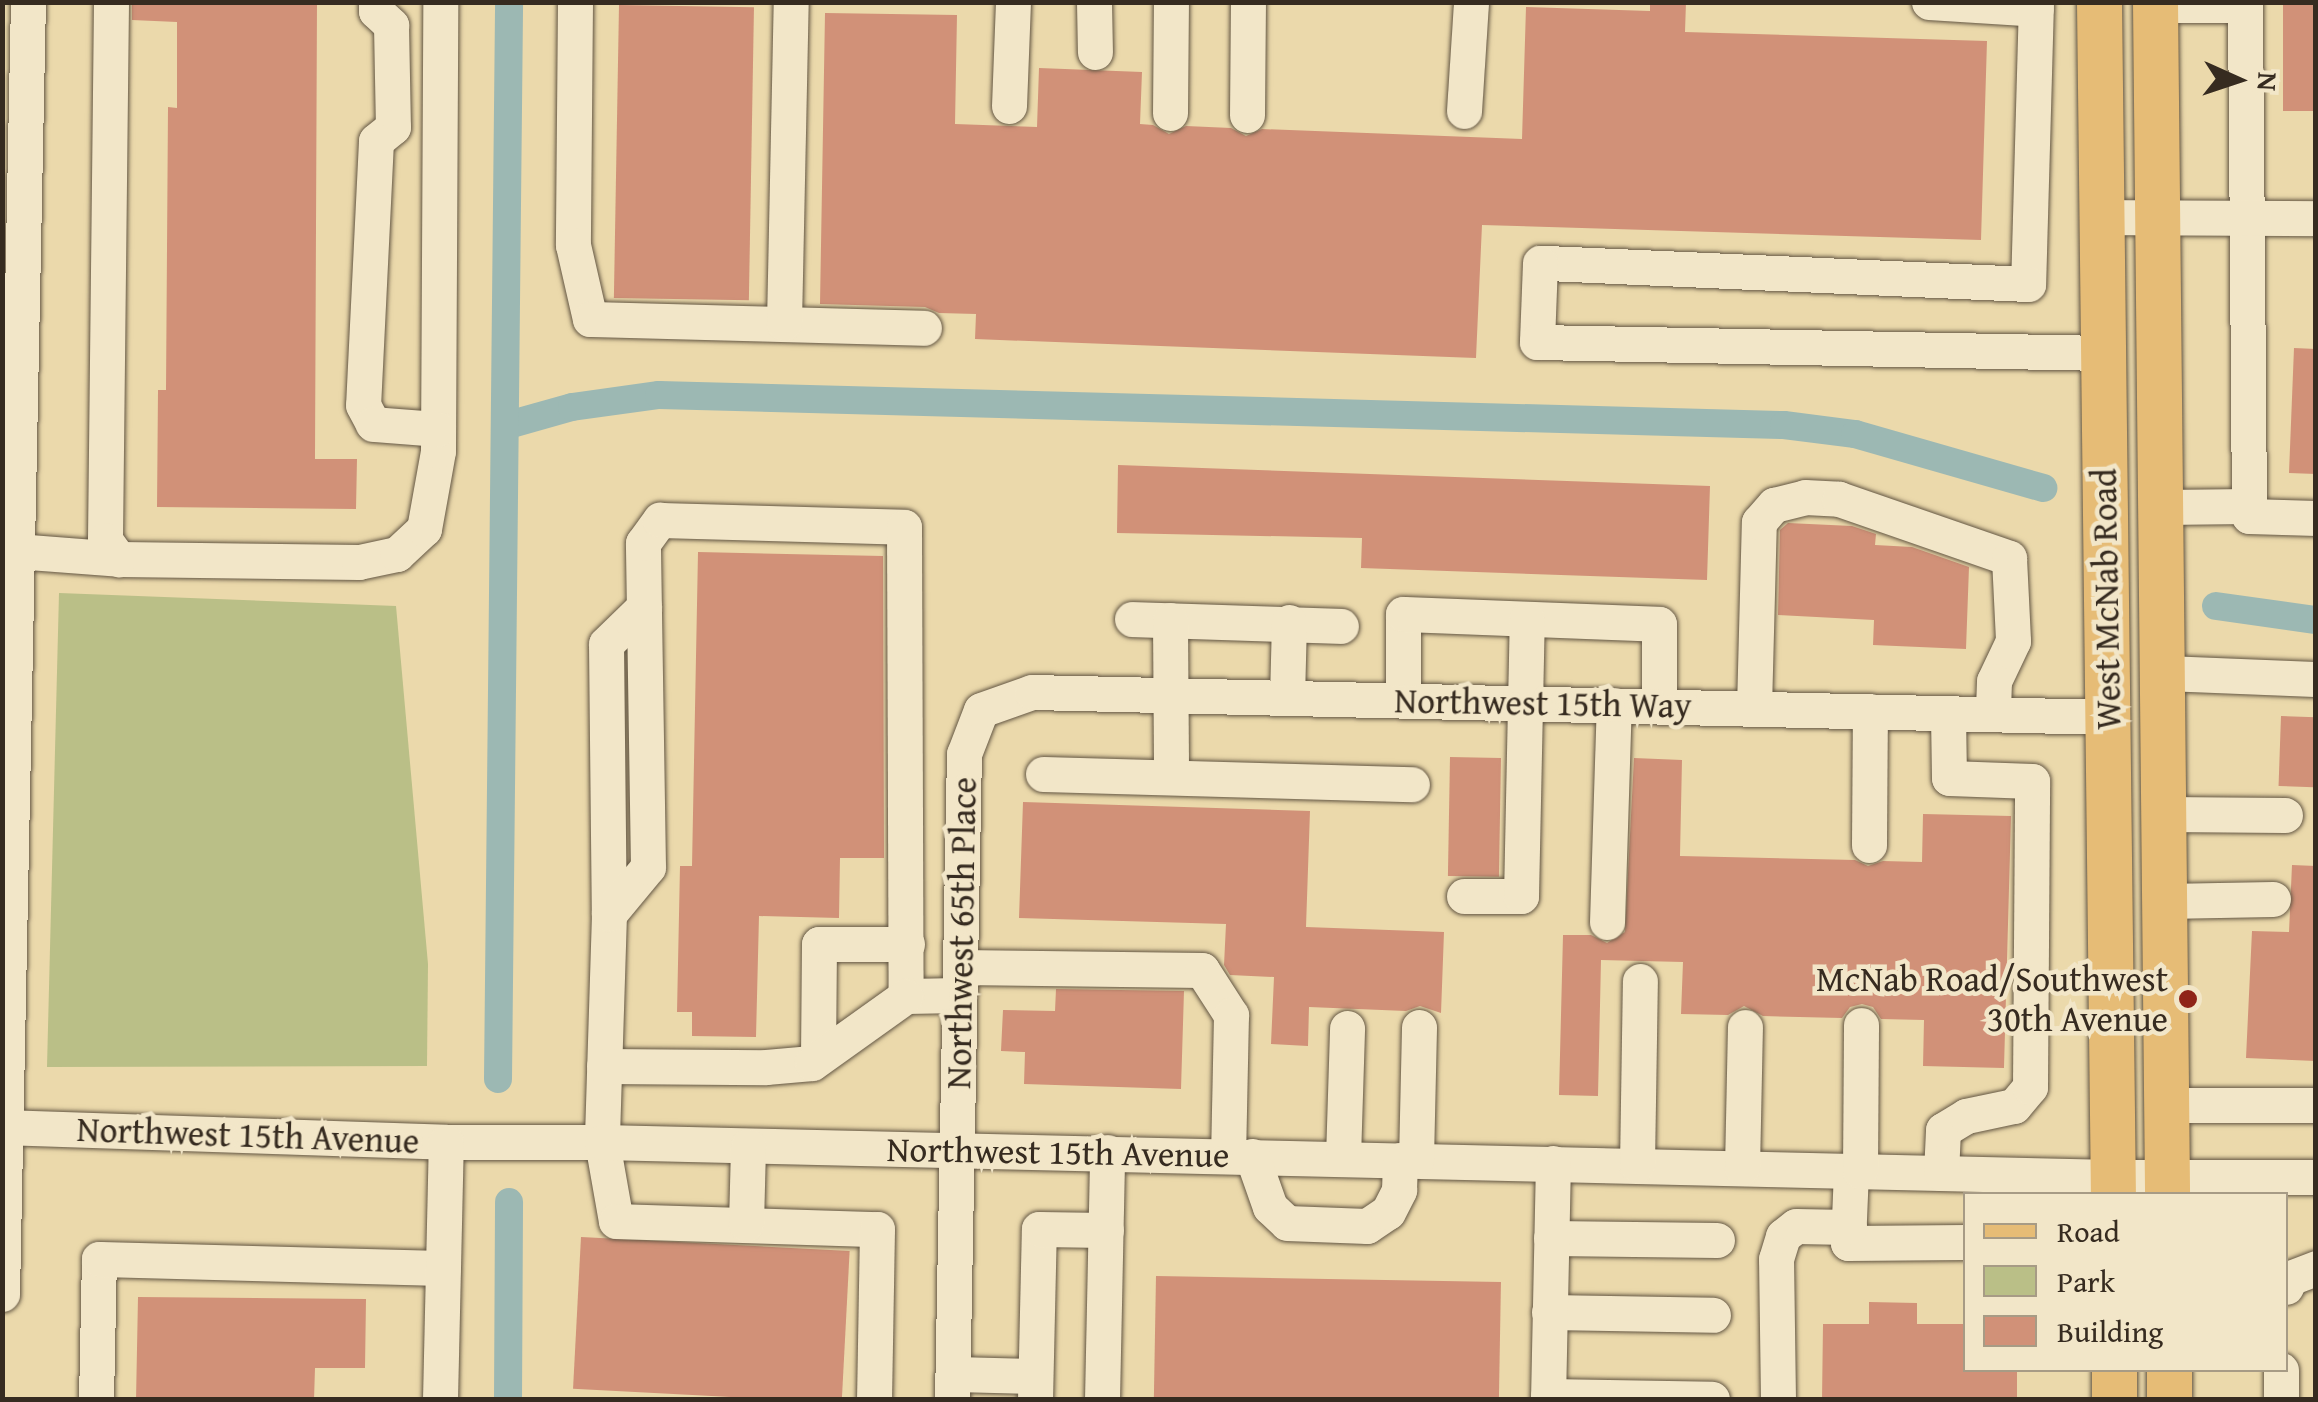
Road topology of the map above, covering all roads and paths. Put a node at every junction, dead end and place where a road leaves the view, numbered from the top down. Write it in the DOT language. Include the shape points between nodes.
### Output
graph roads {
  1 [pos="28,2"];
  2 [pos="111,2"];
  3 [pos="376,2"];
  4 [pos="440,2"];
  5 [pos="575,2"];
  6 [pos="791,2"];
  7 [pos="1012,2"];
  8 [pos="1094,2"];
  9 [pos="1171,2"];
  10 [pos="1248,2"];
  11 [pos="1470,2"];
  12 [pos="1929,2"];
  13 [pos="2099,2"];
  14 [pos="2156,4"];
  15 [pos="2036,6"];
  16 [pos="1094,52"];
  17 [pos="1009,106"];
  18 [pos="1464,111"];
  19 [pos="1170,113"];
  20 [pos="1247,115"];
  21 [pos="2158,216"];
  22 [pos="2101,217"];
  23 [pos="2248,218"];
  24 [pos="2316,218"];
  25 [pos="12,280"];
  26 [pos="784,323"];
  27 [pos="924,328"];
  28 [pos="2103,353"];
  29 [pos="438,429"];
  30 [pos="2249,506"];
  31 [pos="2162,507"];
  32 [pos="2316,518"];
  33 [pos="16,551"];
  34 [pos="119,559"];
  35 [pos="1132,619"];
  36 [pos="1527,619"];
  37 [pos="1170,620"];
  38 [pos="1289,622"];
  39 [pos="1341,626"];
  40 [pos="2164,673"];
  41 [pos="2316,679"];
  42 [pos="1169,695"];
  43 [pos="1287,698"];
  44 [pos="1403,700"];
  45 [pos="1525,703"];
  46 [pos="1614,705"];
  47 [pos="7,706"];
  48 [pos="1659,706"];
  49 [pos="1754,708"];
  50 [pos="981,710"];
  51 [pos="1870,711"];
  52 [pos="1948,713"];
  53 [pos="1993,714"];
  54 [pos="2107,716"];
  55 [pos="1043,774"];
  56 [pos="1171,777"];
  57 [pos="1412,784"];
  58 [pos="2165,814"];
  59 [pos="2284,814"];
  60 [pos="1869,844"];
  61 [pos="1464,896"];
  62 [pos="2273,900"];
  63 [pos="2165,901"];
  64 [pos="1607,922"];
  65 [pos="906,944"];
  66 [pos="959,981"];
  67 [pos="1640,982"];
  68 [pos="906,996"];
  69 [pos="1862,1026"];
  70 [pos="1419,1027"];
  71 [pos="1745,1027"];
  72 [pos="1347,1028"];
  73 [pos="818,1058"];
  74 [pos="604,1066"];
  75 [pos="2166,1105"];
  76 [pos="2316,1105"];
  77 [pos="4,1126"];
  78 [pos="446,1142"];
  79 [pos="602,1142"];
  80 [pos="748,1146"];
  81 [pos="958,1149"];
  82 [pos="1107,1152"];
  83 [pos="1240,1156"];
  84 [pos="1343,1158"];
  85 [pos="1408,1160"];
  86 [pos="1553,1163"];
  87 [pos="1637,1165"];
  88 [pos="1742,1168"];
  89 [pos="1855,1171"];
  90 [pos="1942,1173"];
  91 [pos="2316,1178"];
  92 [pos="2167,1185"];
  93 [pos="2113,1186"];
  94 [pos="746,1224"];
  95 [pos="1849,1227"];
  96 [pos="1106,1230"];
  97 [pos="1551,1238"];
  98 [pos="1717,1240"];
  99 [pos="1963,1242"];
  100 [pos="443,1268"];
  101 [pos="2316,1268"];
  102 [pos="2288,1282"];
  103 [pos="2,1294"];
  104 [pos="1549,1312"];
  105 [pos="1713,1314"];
  106 [pos="2114,1372"];
  107 [pos="2168,1372"];
  108 [pos="2282,1372"];
  109 [pos="952,1387"];
  110 [pos="1035,1388"];
  111 [pos="1548,1398"];
  112 [pos="438,1399"];
  113 [pos="1712,1399"];
  114 [pos="96,1400"];
  115 [pos="874,1400"];
  116 [pos="1102,1400"];
  117 [pos="1778,1400"];
  118 [pos="2114,1400"];
  119 [pos="2169,1400"];
  120 [pos="2280,1400"];
  1 -- 25 [label="street"];
  2 -- 34 [label="street" via="105,540"];
  3 -- 29 [label="street" via="376,12 391,25 393,127 376,141 364,405 372,424"];
  4 -- 29 [label="street"];
  5 -- 26 [label="street" via="573,246 590,319"];
  6 -- 26 [label="street"];
  7 -- 17 [label="street"];
  8 -- 16 [label="street"];
  9 -- 19 [label="street"];
  10 -- 20 [label="street"];
  11 -- 18 [label="street"];
  12 -- 15 [label="street"];
  13 -- 22 [label="main road, West McNab Road"];
  14 -- 21 [label="main road, West McNab Road"];
  14 -- 23 [label="street" via="2245,4"];
  15 -- 28 [label="street" via="2028,284 1540,263 1536,342"];
  21 -- 22 [label="street"];
  21 -- 23 [label="street"];
  21 -- 31 [label="main road, West McNab Road"];
  22 -- 28 [label="main road, West McNab Road"];
  23 -- 24 [label="street"];
  23 -- 30 [label="street"];
  25 -- 33 [label="street"];
  26 -- 27 [label="street"];
  28 -- 54 [label="main road, West McNab Road"];
  29 -- 34 [label="street" via="424,530 397,554 359,562"];
  30 -- 31 [label="street"];
  30 -- 32 [label="street" via="2249,516"];
  31 -- 40 [label="main road, West McNab Road"];
  33 -- 34 [label="street"];
  33 -- 47 [label="street"];
  35 -- 37 [label="street"];
  36 -- 44 [label="street" via="1403,614"];
  36 -- 45 [label="street"];
  36 -- 48 [label="street" via="1659,624"];
  37 -- 38 [label="street"];
  37 -- 42 [label="street"];
  38 -- 39 [label="street"];
  38 -- 43 [label="street"];
  40 -- 41 [label="street"];
  40 -- 58 [label="main road, West McNab Road"];
  42 -- 43 [label="street, Northwest 15th Way"];
  42 -- 50 [label="street, Northwest 15th Way" via="1032,692"];
  42 -- 56 [label="street"];
  43 -- 44 [label="street, Northwest 15th Way"];
  44 -- 45 [label="street, Northwest 15th Way"];
  45 -- 46 [label="street, Northwest 15th Way"];
  45 -- 61 [label="street" via="1521,896"];
  46 -- 48 [label="street, Northwest 15th Way"];
  46 -- 64 [label="street"];
  47 -- 77 [label="street"];
  48 -- 49 [label="street, Northwest 15th Way"];
  49 -- 51 [label="street, Northwest 15th Way"];
  49 -- 53 [label="street" via="1759,522 1774,505 1805,497 1840,500 2009,558 2013,641 1994,681"];
  50 -- 66 [label="street, Northwest 65th Place" via="964,754"];
  51 -- 52 [label="street, Northwest 15th Way"];
  51 -- 60 [label="street"];
  52 -- 53 [label="street, Northwest 15th Way"];
  52 -- 90 [label="street" via="1948,778 2032,781 2030,1088 2014,1106 1966,1116 1943,1130"];
  53 -- 54 [label="street, Northwest 15th Way"];
  54 -- 93 [label="main road, West McNab Road"];
  55 -- 56 [label="street"];
  56 -- 57 [label="street"];
  58 -- 59 [label="street"];
  58 -- 63 [label="main road, West McNab Road"];
  62 -- 63 [label="street"];
  63 -- 75 [label="main road, West McNab Road"];
  65 -- 68 [label="street"];
  65 -- 73 [label="street" via="819,944"];
  65 -- 74 [label="street" via="904,527 660,520 643,543 644,606 606,644"];
  66 -- 68 [label="street"];
  66 -- 81 [label="street, Northwest 65th Place"];
  66 -- 83 [label="street" via="1202,970 1232,1016"];
  67 -- 87 [label="street"];
  68 -- 73 [label="street"];
  69 -- 89 [label="street"];
  70 -- 85 [label="street"];
  71 -- 88 [label="street"];
  72 -- 84 [label="street"];
  73 -- 74 [label="street" via="766,1068"];
  74 -- 79 [label="street"];
  75 -- 76 [label="street"];
  75 -- 92 [label="main road, West McNab Road"];
  77 -- 78 [label="street, Northwest 15th Avenue"];
  77 -- 103 [label="street"];
  78 -- 79 [label="street, Northwest 15th Avenue"];
  78 -- 100 [label="street"];
  79 -- 80 [label="street, Northwest 15th Avenue"];
  79 -- 94 [label="street" via="616,1221"];
  80 -- 81 [label="street, Northwest 15th Avenue"];
  80 -- 94 [label="street"];
  81 -- 82 [label="street, Northwest 15th Avenue"];
  81 -- 109 [label="street, Northwest 65th Place"];
  82 -- 83 [label="street, Northwest 15th Avenue"];
  82 -- 96 [label="street"];
  83 -- 84 [label="street, Northwest 15th Avenue"];
  83 -- 85 [label="street" via="1287,1224 1366,1226 1388,1212"];
  84 -- 85 [label="street, Northwest 15th Avenue"];
  85 -- 86 [label="street, Northwest 15th Avenue"];
  86 -- 87 [label="street, Northwest 15th Avenue"];
  86 -- 97 [label="street"];
  87 -- 88 [label="street, Northwest 15th Avenue"];
  88 -- 89 [label="street, Northwest 15th Avenue"];
  89 -- 90 [label="street, Northwest 15th Avenue"];
  89 -- 95 [label="street"];
  90 -- 93 [label="street, Northwest 15th Avenue"];
  91 -- 92 [label="street, Northwest 15th Avenue"];
  92 -- 93 [label="street, Northwest 15th Avenue"];
  94 -- 115 [label="street" via="877,1229"];
  95 -- 99 [label="street" via="1848,1242"];
  95 -- 117 [label="street" via="1796,1226 1783,1236 1776,1259"];
  96 -- 110 [label="street" via="1040,1230"];
  96 -- 116 [label="street"];
  97 -- 98 [label="street"];
  97 -- 104 [label="street"];
  100 -- 112 [label="street"];
  100 -- 114 [label="street" via="99,1259"];
  101 -- 102 [label="street"];
  104 -- 105 [label="street"];
  104 -- 111 [label="street"];
  106 -- 118 [label="main road"];
  107 -- 119 [label="main road"];
  108 -- 120 [label="street"];
  109 -- 110 [label="street"];
  111 -- 113 [label="street"];
}
